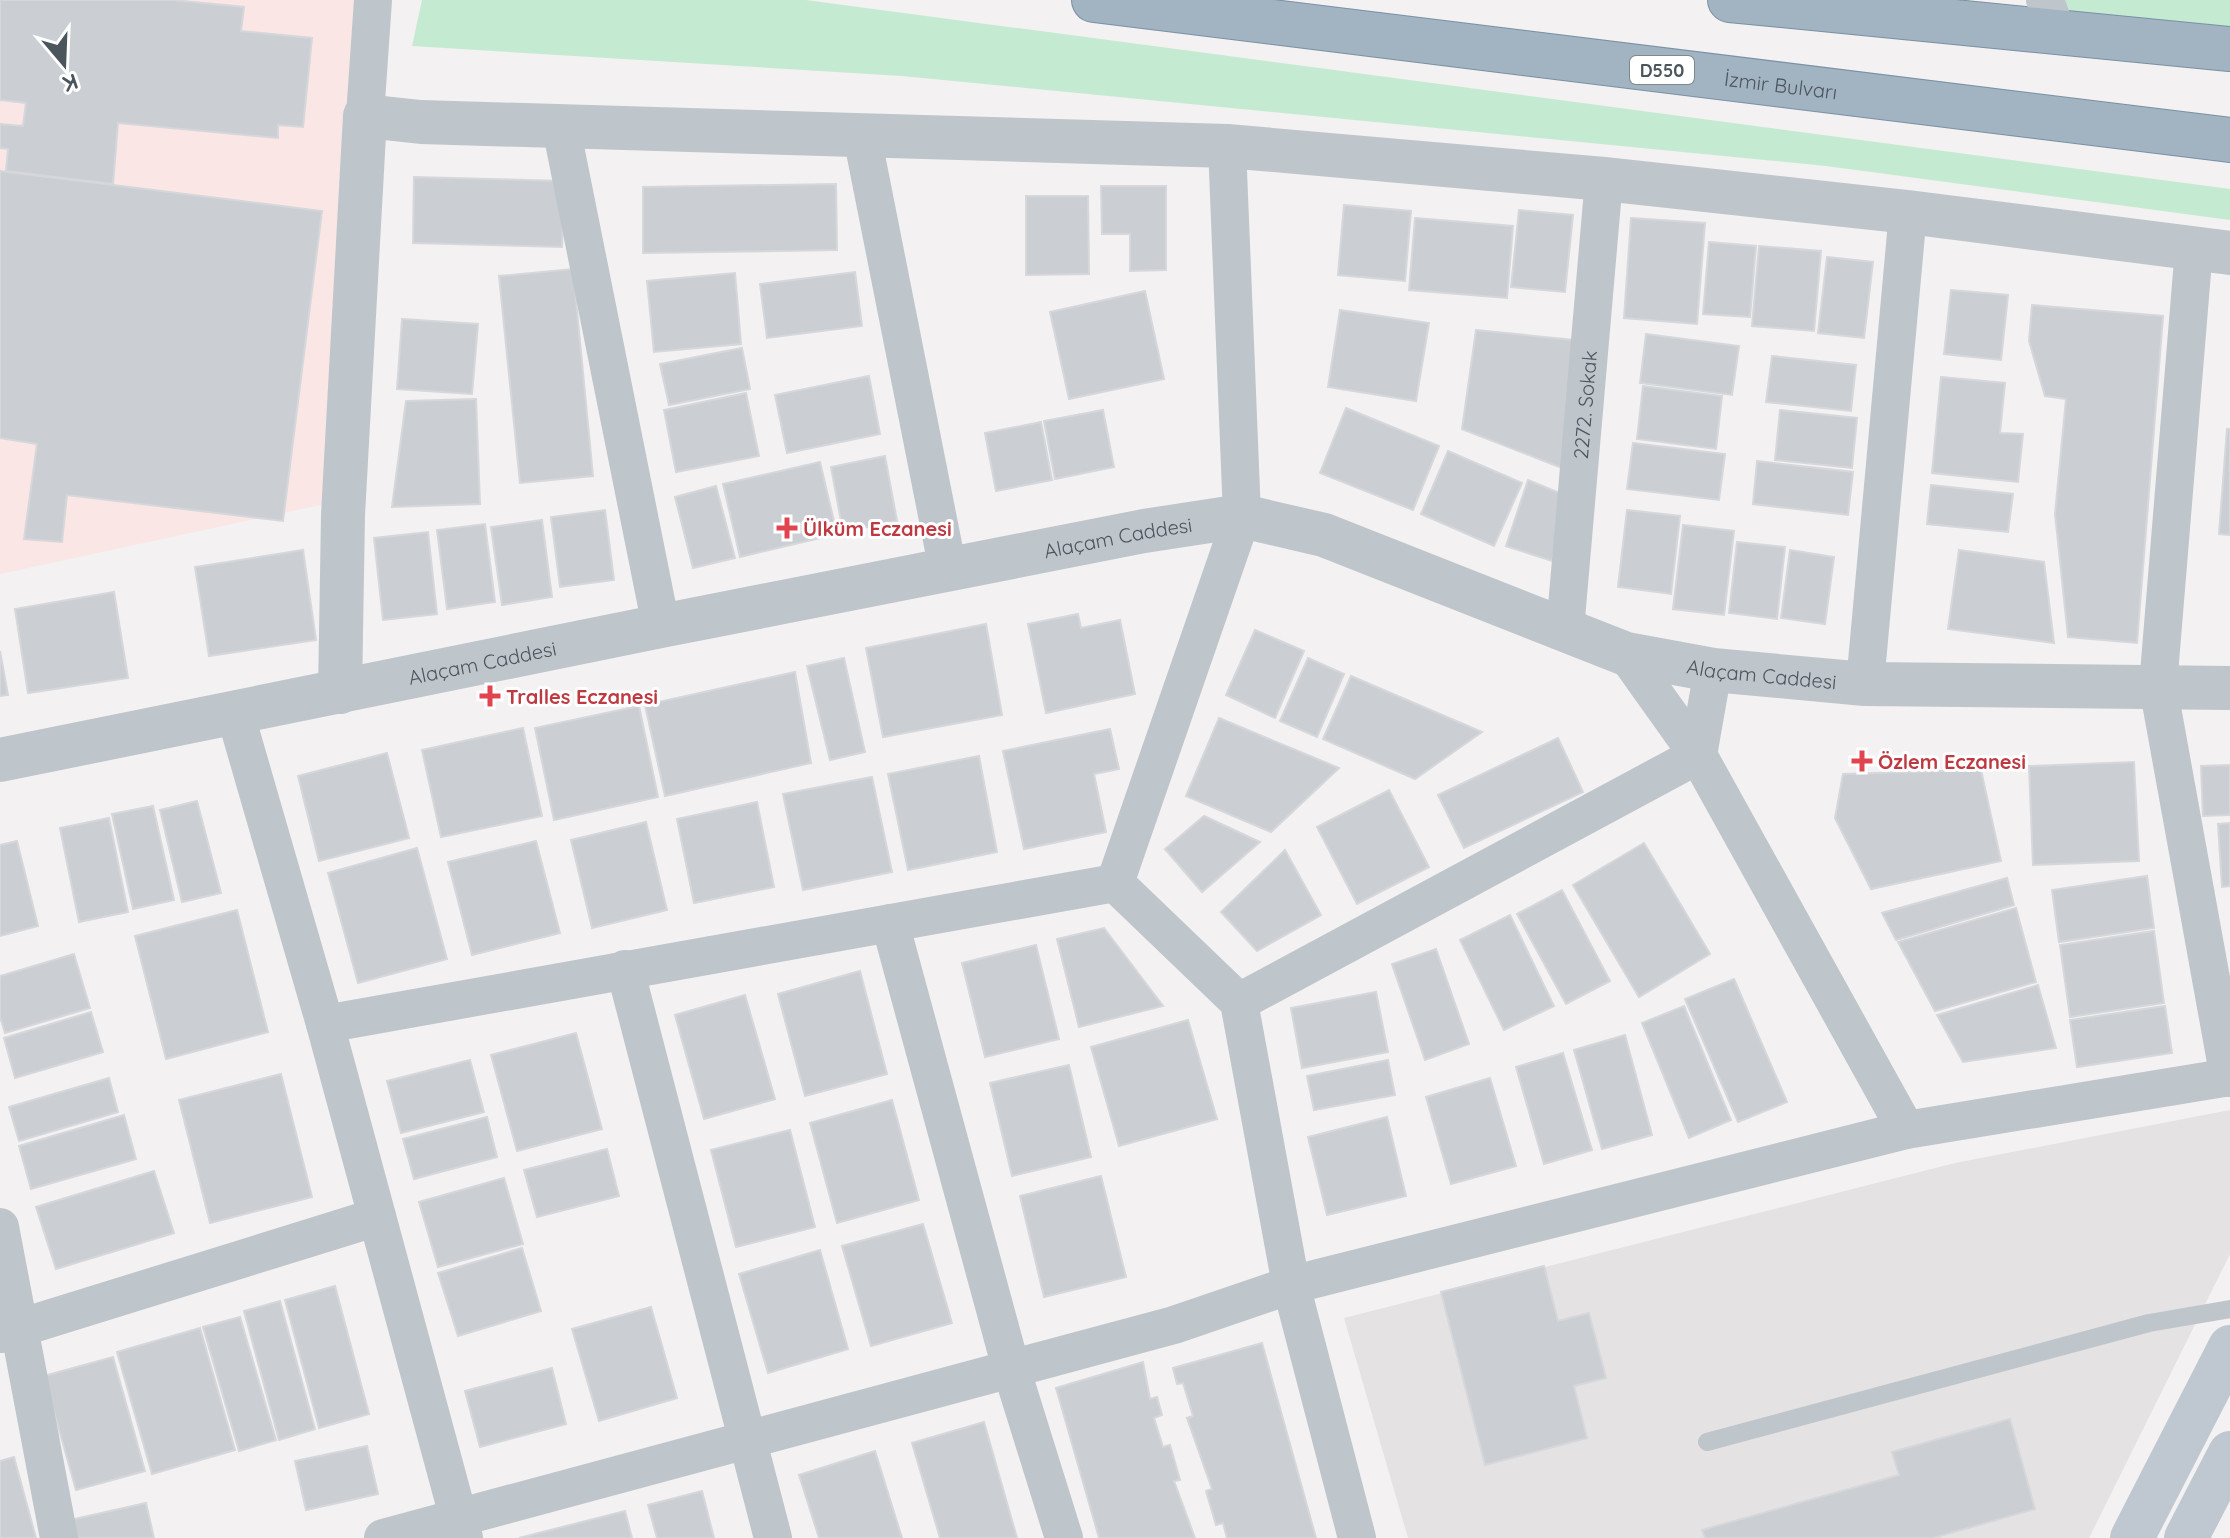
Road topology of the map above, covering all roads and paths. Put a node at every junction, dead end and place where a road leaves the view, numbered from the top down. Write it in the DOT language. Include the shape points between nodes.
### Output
graph roads {
  1 [pos="373,0"];
  2 [pos="1094,0"];
  3 [pos="1730,0"];
  4 [pos="2050,16"];
  5 [pos="2230,49"];
  6 [pos="365,116"];
  7 [pos="561,127"];
  8 [pos="862,136"];
  9 [pos="2230,140"];
  10 [pos="1227,146"];
  11 [pos="1604,179"];
  12 [pos="1908,212"];
  13 [pos="2212,251"];
  14 [pos="1242,516"];
  15 [pos="948,570"];
  16 [pos="661,626"];
  17 [pos="1565,630"];
  18 [pos="1626,654"];
  19 [pos="1713,670"];
  20 [pos="1865,684"];
  21 [pos="2158,686"];
  22 [pos="2230,688"];
  23 [pos="340,692"];
  24 [pos="235,713"];
  25 [pos="1698,755"];
  26 [pos="0,760"];
  27 [pos="1115,883"];
  28 [pos="890,923"];
  29 [pos="625,969"];
  30 [pos="1239,1002"];
  31 [pos="325,1024"];
  32 [pos="2229,1078"];
  33 [pos="1906,1130"];
  34 [pos="377,1217"];
  35 [pos="0,1227"];
  36 [pos="1291,1285"];
  37 [pos="2230,1309"];
  38 [pos="10,1331"];
  39 [pos="2230,1347"];
  40 [pos="1011,1368"];
  41 [pos="748,1439"];
  42 [pos="1707,1442"];
  43 [pos="2230,1453"];
  44 [pos="461,1528"];
  45 [pos="59,1538"];
  46 [pos="383,1538"];
  47 [pos="773,1538"];
  48 [pos="1064,1538"];
  49 [pos="1357,1538"];
  50 [pos="2132,1538"];
  51 [pos="2186,1538"];
  1 -- 6 [label="street"];
  2 -- 9 [label="highway, İzmir Bulvarı / D550"];
  3 -- 4 [label="highway"];
  4 -- 5 [label="highway"];
  6 -- 7 [label="street"];
  6 -- 23 [label="street" via="344,500"];
  7 -- 8 [label="street"];
  7 -- 16 [label="street"];
  8 -- 10 [label="street"];
  8 -- 15 [label="street"];
  10 -- 11 [label="street"];
  10 -- 14 [label="street"];
  11 -- 12 [label="street"];
  11 -- 17 [label="street, 2272. Sokak"];
  12 -- 13 [label="street"];
  12 -- 20 [label="street"];
  13 -- 21 [label="street"];
  14 -- 15 [label="street, Alaçam Caddesi"];
  14 -- 17 [label="street, Alaçam Caddesi" via="1324,535"];
  14 -- 27 [label="street"];
  15 -- 16 [label="street, Alaçam Caddesi"];
  16 -- 23 [label="street, Alaçam Caddesi"];
  17 -- 18 [label="street, Alaçam Caddesi"];
  18 -- 19 [label="street, Alaçam Caddesi"];
  18 -- 25 [label="street"];
  19 -- 20 [label="street, Alaçam Caddesi"];
  19 -- 25 [label="street"];
  20 -- 21 [label="street, Alaçam Caddesi"];
  21 -- 22 [label="street, Alaçam Caddesi"];
  21 -- 32 [label="street"];
  23 -- 24 [label="street, Alaçam Caddesi"];
  24 -- 26 [label="street, Alaçam Caddesi"];
  24 -- 31 [label="street"];
  25 -- 30 [label="street"];
  25 -- 33 [label="street"];
  27 -- 28 [label="street"];
  27 -- 30 [label="street"];
  28 -- 29 [label="street"];
  28 -- 40 [label="street"];
  29 -- 31 [label="street"];
  29 -- 41 [label="street"];
  30 -- 36 [label="street"];
  31 -- 34 [label="street"];
  32 -- 33 [label="street"];
  33 -- 36 [label="street"];
  34 -- 38 [label="street"];
  34 -- 44 [label="street"];
  35 -- 38 [label="street"];
  36 -- 40 [label="street" via="1174,1325"];
  36 -- 49 [label="street"];
  37 -- 42 [label="lane" via="2149,1323"];
  38 -- 45 [label="street"];
  39 -- 50 [label="main road"];
  40 -- 41 [label="street"];
  40 -- 48 [label="street"];
  41 -- 44 [label="street"];
  41 -- 47 [label="street"];
  43 -- 51 [label="main road"];
  44 -- 46 [label="street"];
}
